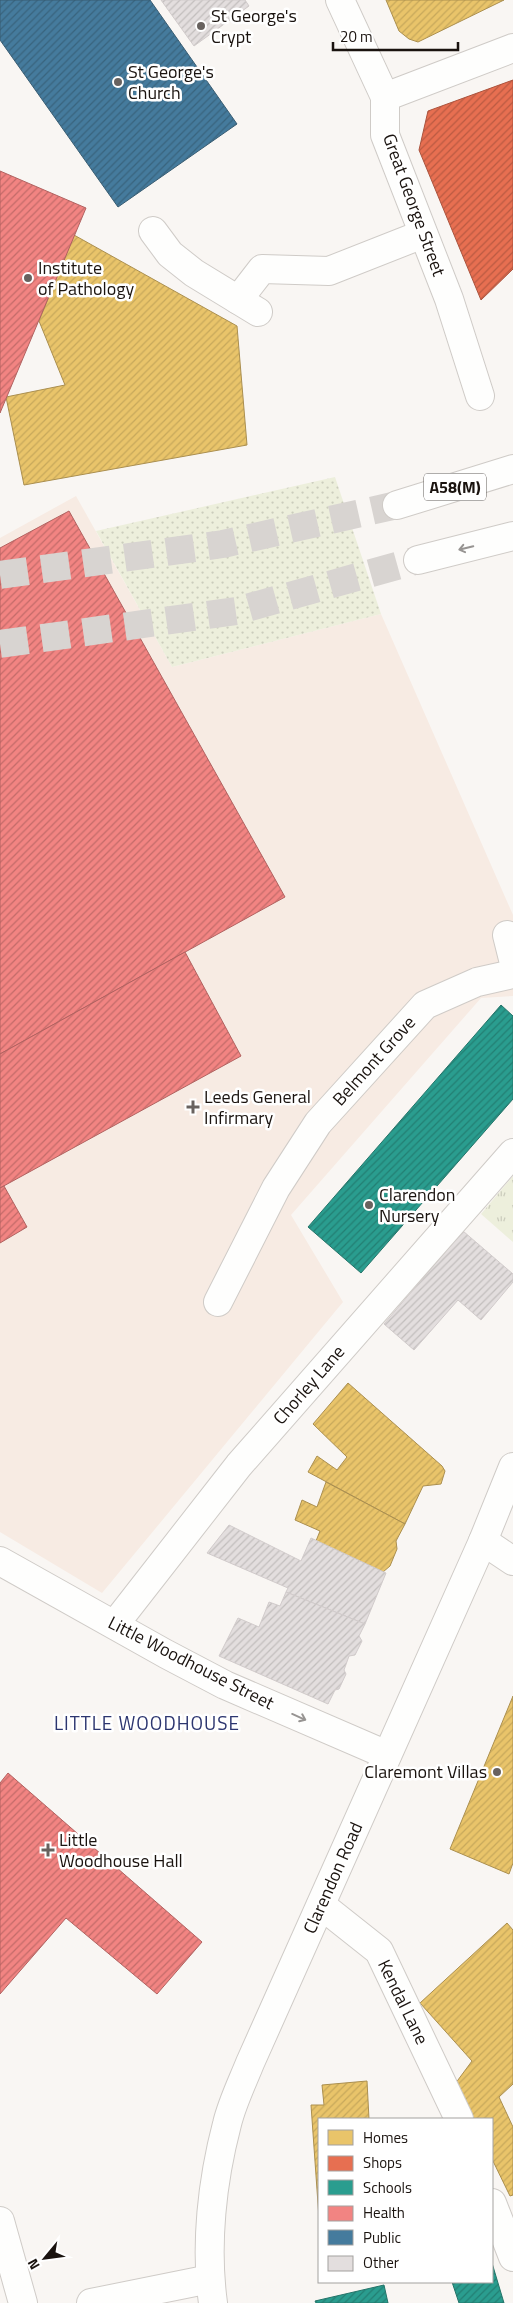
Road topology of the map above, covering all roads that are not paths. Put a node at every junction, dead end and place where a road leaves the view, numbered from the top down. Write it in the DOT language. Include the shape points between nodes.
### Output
graph roads {
  1 [pos="340,0"];
  2 [pos="513,48"];
  3 [pos="386,97"];
  4 [pos="153,231"];
  5 [pos="423,234"];
  6 [pos="480,396"];
  7 [pos="513,469"];
  8 [pos="397,505"];
  9 [pos="513,536"];
  10 [pos="418,560"];
  11 [pos="513,974"];
  12 [pos="513,1153"];
  13 [pos="218,1302"];
  14 [pos="513,1467"];
  15 [pos="483,1541"];
  16 [pos="0,1561"];
  17 [pos="513,1561"];
  18 [pos="115,1624"];
  19 [pos="387,1755"];
  20 [pos="321,1905"];
  21 [pos="459,2118"];
  22 [pos="493,2206"];
  23 [pos="0,2221"];
  24 [pos="513,2257"];
  25 [pos="211,2291"];
  26 [pos="23,2303"];
  27 [pos="91,2303"];
  1 -- 3 [label="main road, Great George Street"];
  2 -- 3 [label="main road"];
  3 -- 5 [label="main road, Great George Street" via="385,135"];
  4 -- 5 [label="main road" via="170,254 194,273 248,306 262,270 329,271"];
  5 -- 6 [label="main road, Great George Street" via="449,299"];
  7 -- 8 [label="main road, A58(M)"];
  9 -- 10 [label="main road, one-way"];
  11 -- 13 [label="main road, Belmont Grove" via="477,982 425,1005 325,1115 276,1188"];
  12 -- 18 [label="main road, Chorley Lane" via="239,1465"];
  14 -- 15 [label="main road, Clarendon Road"];
  15 -- 17 [label="main road"];
  15 -- 19 [label="main road, Clarendon Road"];
  16 -- 18 [label="main road, Little Woodhouse Street"];
  18 -- 19 [label="main road, Little Woodhouse Street, one-way" via="225,1685"];
  19 -- 20 [label="main road, Clarendon Road"];
  20 -- 21 [label="main road, Kendal Lane" via="379,1951"];
  20 -- 25 [label="main road, Clarendon Road" via="250,2063 227,2123 213,2192"];
  22 -- 24 [label="main road"];
  23 -- 26 [label="main road"];
  25 -- 27 [label="main road"];
}
